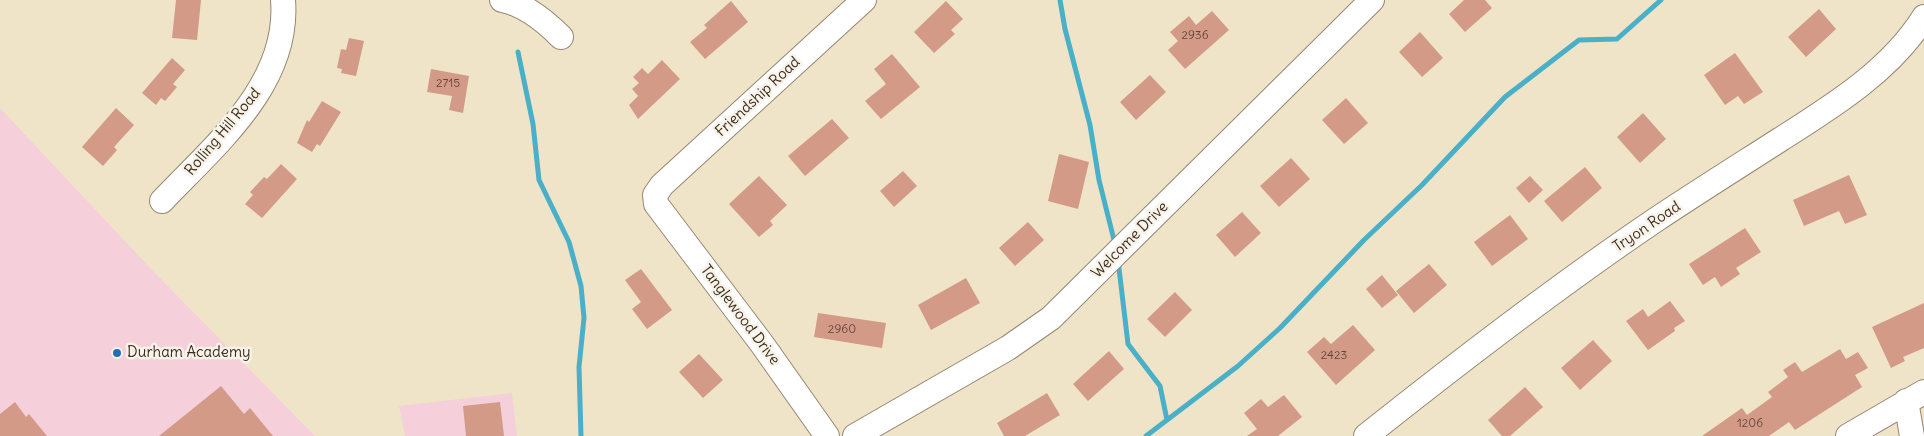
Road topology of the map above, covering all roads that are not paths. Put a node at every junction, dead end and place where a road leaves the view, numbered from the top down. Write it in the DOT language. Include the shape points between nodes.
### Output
graph roads {
  1 [pos="283,0"];
  2 [pos="502,0"];
  3 [pos="864,0"];
  4 [pos="1372,0"];
  5 [pos="1924,16"];
  6 [pos="560,37"];
  7 [pos="655,195"];
  8 [pos="162,201"];
  9 [pos="1915,396"];
  10 [pos="827,436"];
  11 [pos="855,436"];
  12 [pos="1366,436"];
  13 [pos="1848,436"];
  14 [pos="1912,436"];
  1 -- 8 [label="street, Rolling Hill Road" via="283,32 272,66 256,98"];
  2 -- 6 [label="street" via="541,20"];
  3 -- 7 [label="street, Friendship Road" via="662,185"];
  4 -- 11 [label="street, Welcome Drive" via="1051,318 1008,348"];
  5 -- 12 [label="street, Tryon Road" via="1881,66 1833,106 1588,266"];
  7 -- 10 [label="street, Tanglewood Drive" via="656,204"];
  9 -- 13 [label="street"];
  9 -- 14 [label="street"];
}
